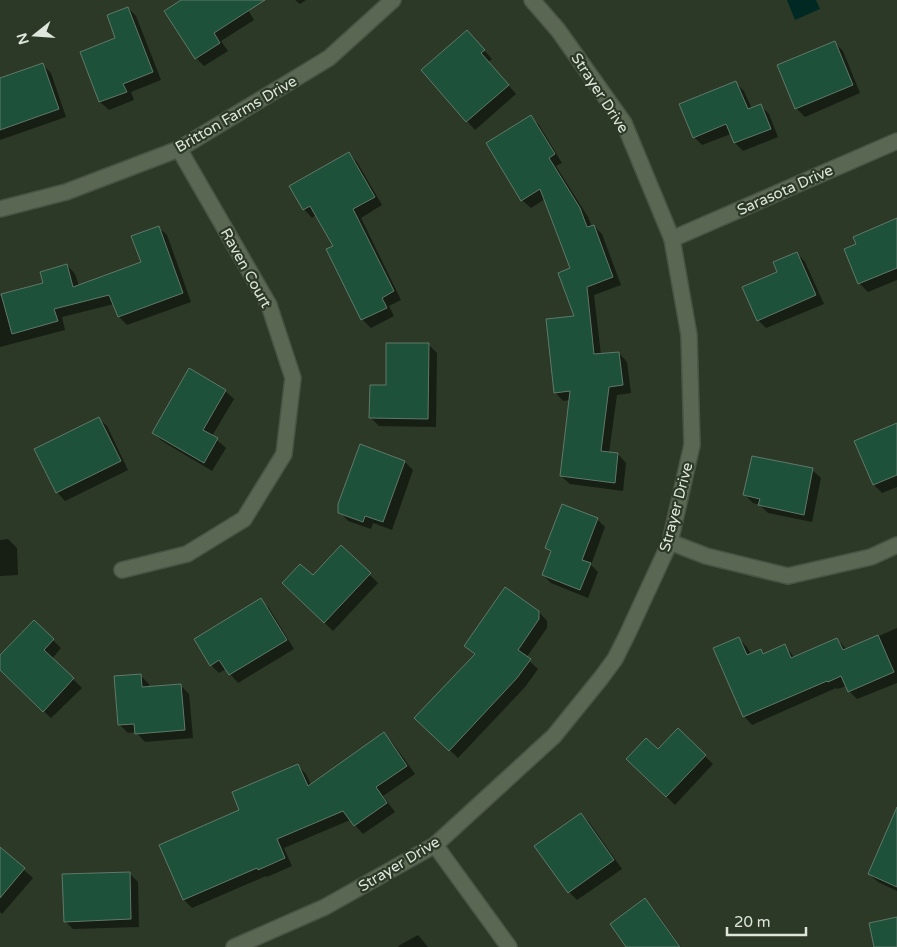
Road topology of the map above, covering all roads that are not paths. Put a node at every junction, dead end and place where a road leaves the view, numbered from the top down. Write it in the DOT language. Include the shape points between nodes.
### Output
graph roads {
  1 [pos="393,0"];
  2 [pos="532,0"];
  3 [pos="897,141"];
  4 [pos="178,149"];
  5 [pos="0,209"];
  6 [pos="672,240"];
  7 [pos="670,542"];
  8 [pos="897,546"];
  9 [pos="122,570"];
  10 [pos="435,845"];
  11 [pos="234,947"];
  12 [pos="509,947"];
  1 -- 4 [label="street, Britton Farms Drive" via="329,58"];
  2 -- 6 [label="street, Strayer Drive" via="558,30 624,123"];
  3 -- 6 [label="street, Sarasota Drive"];
  4 -- 5 [label="street, Britton Farms Drive" via="66,192"];
  4 -- 9 [label="street, Raven Court" via="269,305 293,378 284,454 244,519 187,554"];
  6 -- 7 [label="street, Strayer Drive" via="689,335 692,445"];
  7 -- 8 [label="street" via="706,556 788,576 870,557"];
  7 -- 10 [label="street, Strayer Drive" via="628,633 602,678 554,736"];
  10 -- 11 [label="street, Strayer Drive" via="325,908"];
  10 -- 12 [label="street"];
}
